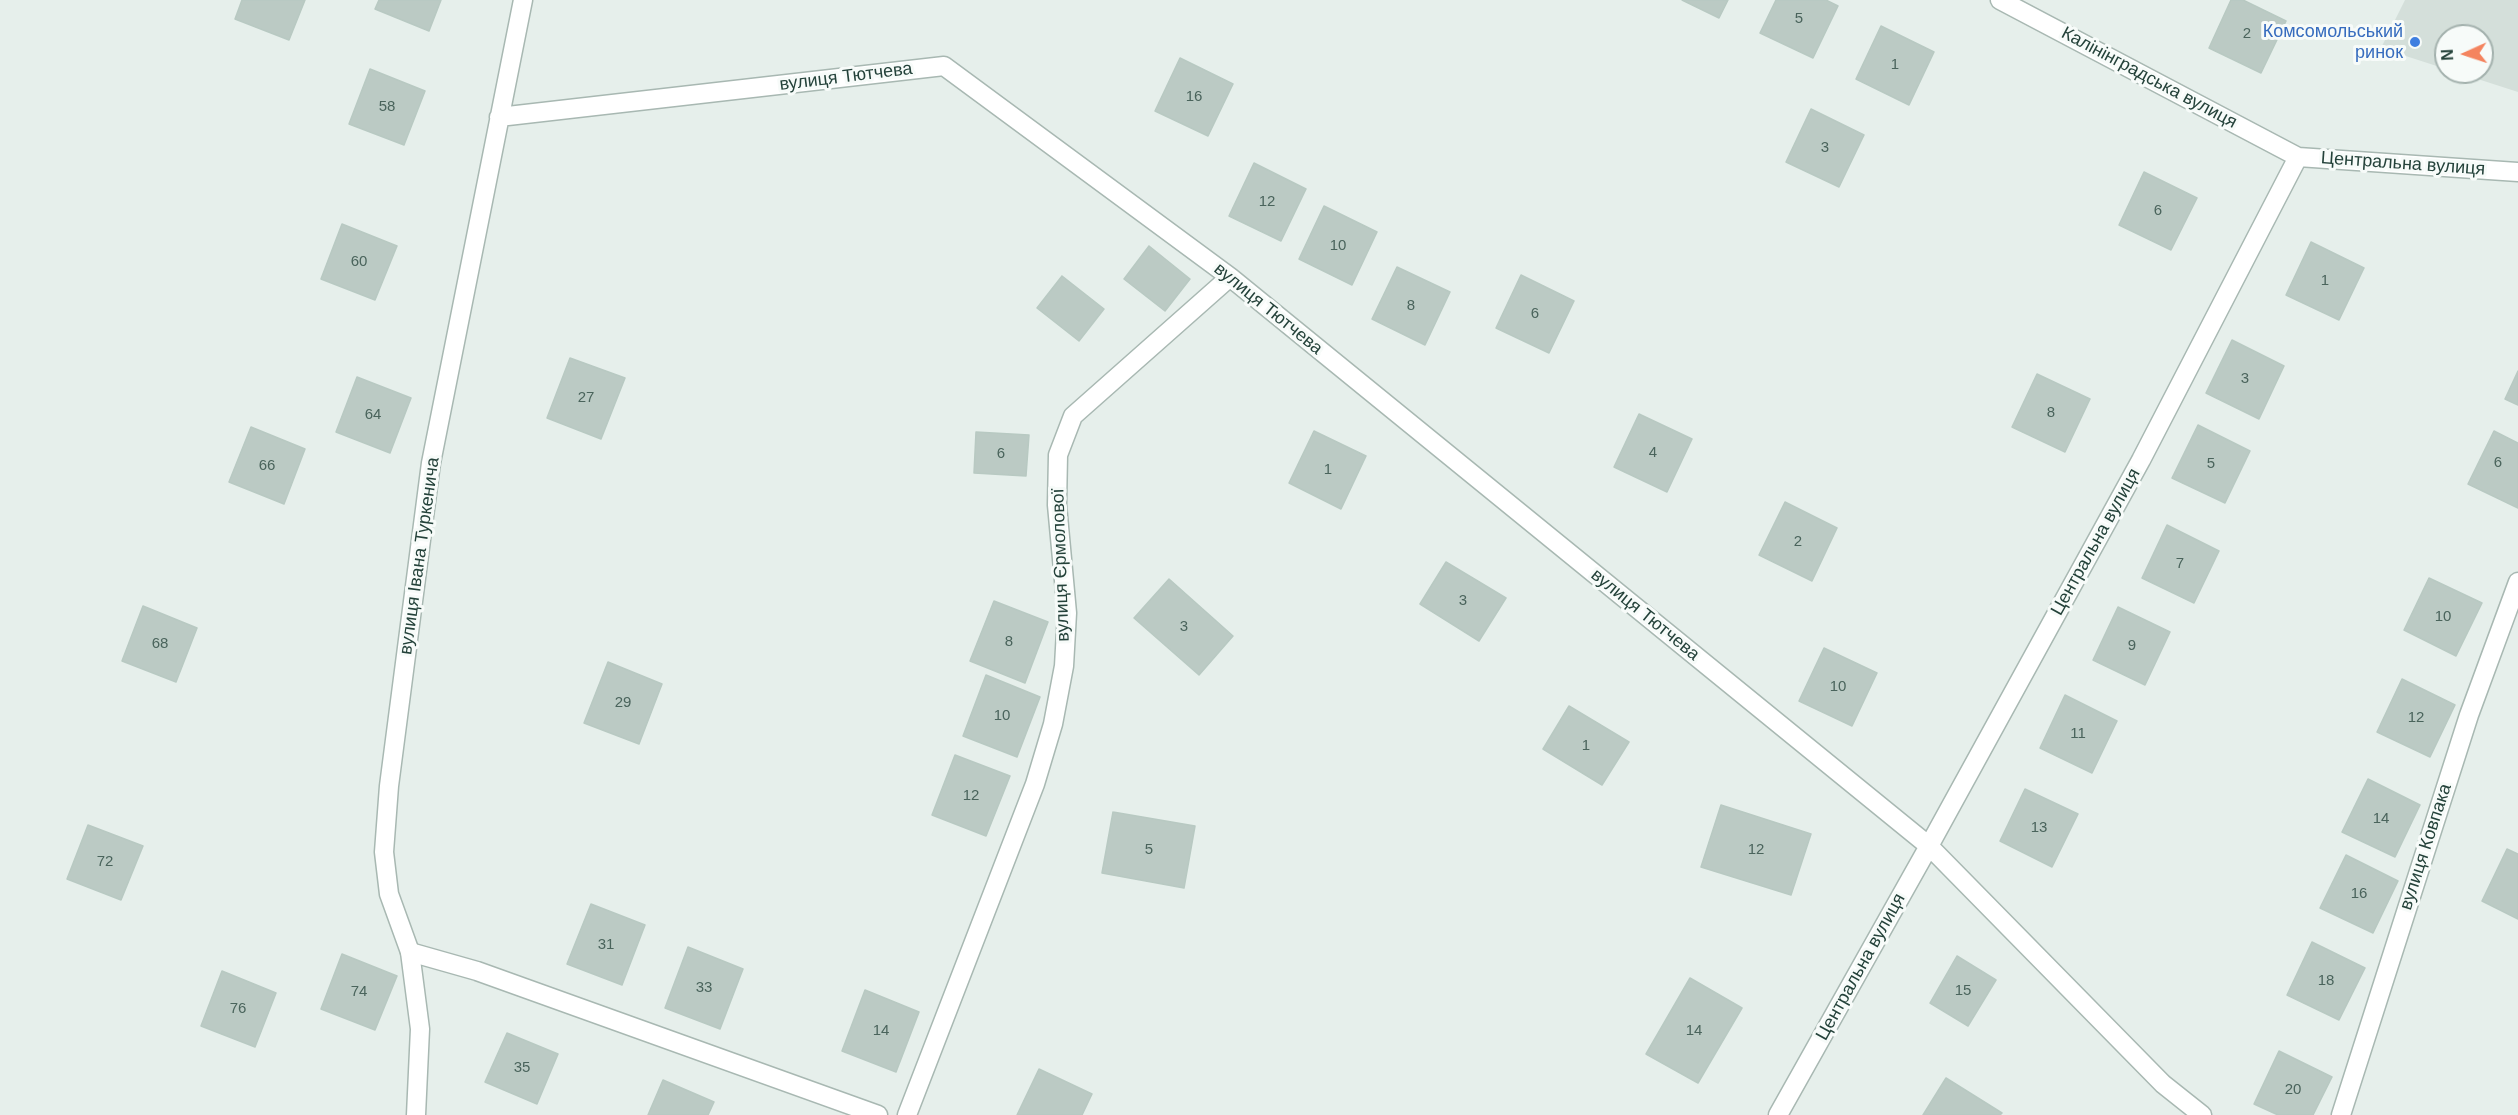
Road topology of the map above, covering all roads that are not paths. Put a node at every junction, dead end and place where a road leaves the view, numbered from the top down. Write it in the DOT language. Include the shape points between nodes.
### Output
graph roads {
  1 [pos="523,0"];
  2 [pos="2000,0"];
  3 [pos="500,117"];
  4 [pos="2298,157"];
  5 [pos="2518,172"];
  6 [pos="1230,277"];
  7 [pos="2518,582"];
  8 [pos="1929,846"];
  9 [pos="410,952"];
  10 [pos="416,1115"];
  11 [pos="878,1115"];
  12 [pos="907,1115"];
  13 [pos="1778,1115"];
  14 [pos="2202,1115"];
  15 [pos="2341,1115"];
  1 -- 3 [label="street, вулиця Івана Туркенича"];
  2 -- 4 [label="street, Калінінградська вулиця"];
  3 -- 6 [label="street, вулиця Тютчева" via="944,66"];
  3 -- 9 [label="street, вулиця Івана Туркенича" via="431,463 389,786 384,852 389,894"];
  4 -- 5 [label="street, Центральна вулиця"];
  4 -- 8 [label="street, Центральна вулиця" via="2141,460"];
  6 -- 8 [label="street, вулиця Тютчева"];
  6 -- 12 [label="street, вулиця Єрмолової" via="1073,416 1058,455 1057,505 1066,613 1064,666 1053,724 1035,784"];
  7 -- 15 [label="street, вулиця Ковпака" via="2469,715"];
  8 -- 13 [label="street, Центральна вулиця"];
  8 -- 14 [label="street, вулиця Тютчева" via="2163,1084"];
  9 -- 10 [label="street, вулиця Івана Туркенича" via="420,1029"];
  9 -- 11 [label="street" via="477,971"];
}
